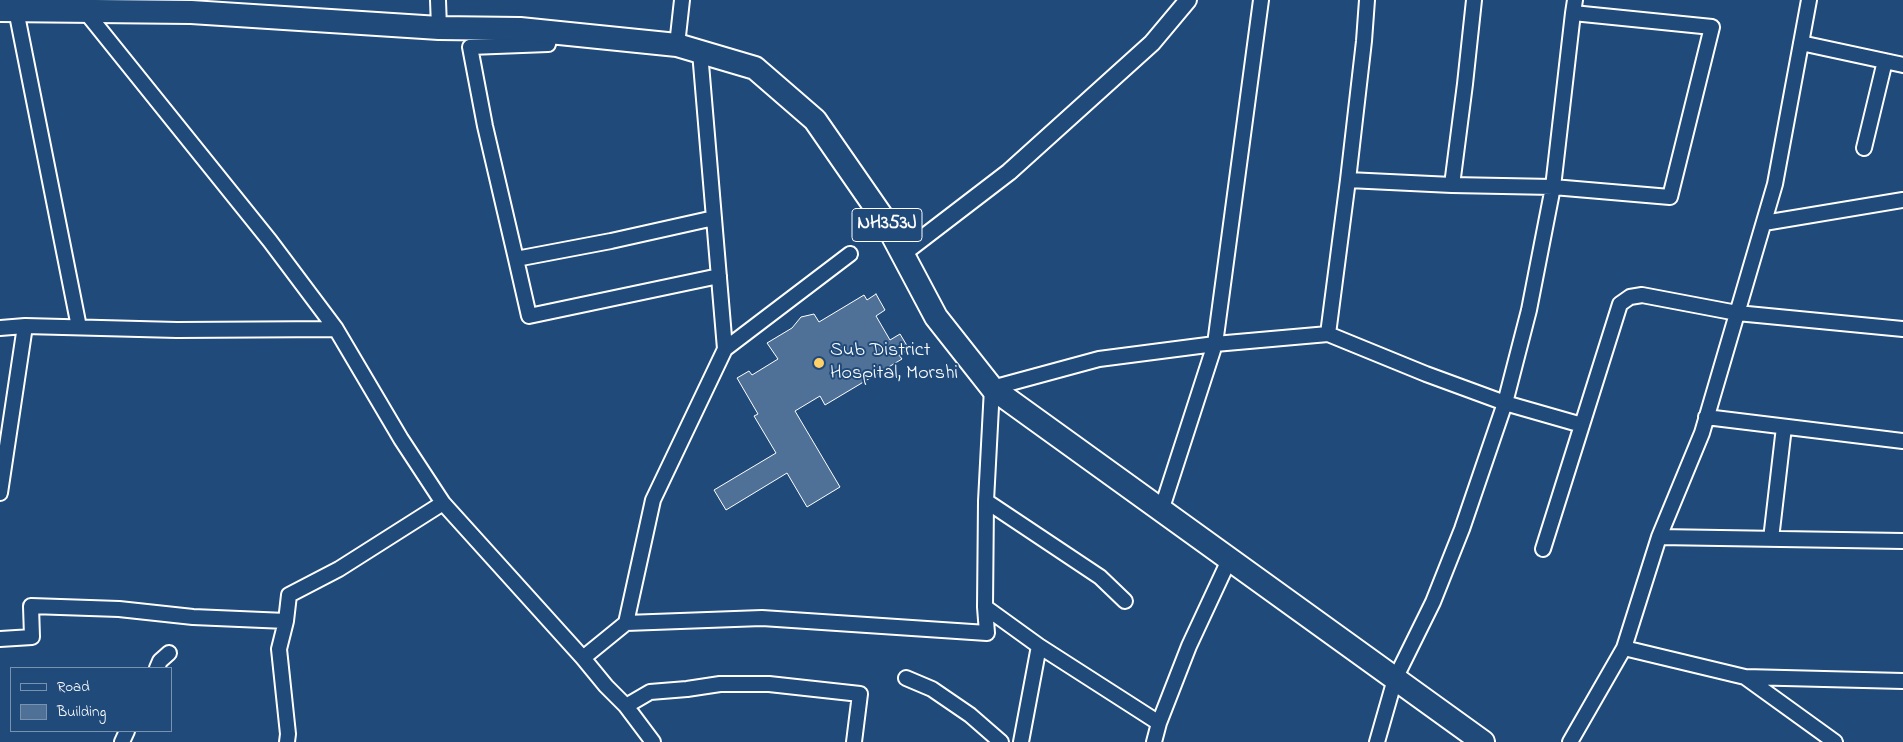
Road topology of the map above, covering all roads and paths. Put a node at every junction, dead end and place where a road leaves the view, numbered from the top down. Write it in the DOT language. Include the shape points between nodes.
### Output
graph roads {
  1 [pos="438,0"];
  2 [pos="682,0"];
  3 [pos="1188,0"];
  4 [pos="1261,0"];
  5 [pos="1367,0"];
  6 [pos="1474,0"];
  7 [pos="1809,0"];
  8 [pos="165,6"];
  9 [pos="1574,6"];
  10 [pos="8,10"];
  11 [pos="85,11"];
  12 [pos="438,28"];
  13 [pos="550,32"];
  14 [pos="1801,43"];
  15 [pos="677,45"];
  16 [pos="700,52"];
  17 [pos="1885,61"];
  18 [pos="1903,65"];
  19 [pos="1864,148"];
  20 [pos="1348,180"];
  21 [pos="1452,185"];
  22 [pos="1553,187"];
  23 [pos="1903,200"];
  24 [pos="714,218"];
  25 [pos="1764,223"];
  26 [pos="850,254"];
  27 [pos="902,254"];
  28 [pos="516,259"];
  29 [pos="719,276"];
  30 [pos="1737,314"];
  31 [pos="25,326"];
  32 [pos="79,327"];
  33 [pos="0,328"];
  34 [pos="336,329"];
  35 [pos="1903,329"];
  36 [pos="1328,334"];
  37 [pos="1215,344"];
  38 [pos="725,349"];
  39 [pos="992,388"];
  40 [pos="1505,403"];
  41 [pos="1706,418"];
  42 [pos="1582,425"];
  43 [pos="1784,427"];
  44 [pos="1903,441"];
  45 [pos="0,493"];
  46 [pos="986,501"];
  47 [pos="443,503"];
  48 [pos="1161,511"];
  49 [pos="1658,537"];
  50 [pos="1771,539"];
  51 [pos="1903,541"];
  52 [pos="1543,549"];
  53 [pos="1229,560"];
  54 [pos="1125,601"];
  55 [pos="986,607"];
  56 [pos="286,621"];
  57 [pos="626,623"];
  58 [pos="0,639"];
  59 [pos="1039,646"];
  60 [pos="1624,648"];
  61 [pos="168,653"];
  62 [pos="583,658"];
  63 [pos="157,667"];
  64 [pos="1745,677"];
  65 [pos="906,678"];
  66 [pos="1394,679"];
  67 [pos="1903,681"];
  68 [pos="626,706"];
  69 [pos="1159,723"];
  70 [pos="646,739"];
  71 [pos="287,742"];
  72 [pos="854,742"];
  73 [pos="1001,742"];
  74 [pos="1021,742"];
  75 [pos="1154,742"];
  76 [pos="1378,742"];
  77 [pos="1483,742"];
  78 [pos="1570,742"];
  79 [pos="1835,742"];
  1 -- 12 [label="street"];
  2 -- 15 [label="street"];
  3 -- 27 [label="street" via="1152,43 1009,172"];
  4 -- 37 [label="street"];
  5 -- 20 [label="street"];
  6 -- 21 [label="street"];
  7 -- 14 [label="street"];
  8 -- 11 [label="highway"];
  8 -- 12 [label="highway, NH353J"];
  9 -- 22 [label="street"];
  9 -- 22 [label="street" via="1712,27 1670,197"];
  10 -- 11 [label="highway"];
  10 -- 32 [label="street"];
  11 -- 34 [label="street" via="270,241"];
  12 -- 13 [label="highway, NH353J"];
  13 -- 15 [label="highway, NH353J"];
  13 -- 28 [label="street" via="548,44 470,47"];
  14 -- 17 [label="street"];
  14 -- 25 [label="street" via="1775,184"];
  15 -- 16 [label="highway, NH353J"];
  16 -- 24 [label="street"];
  16 -- 27 [label="highway, NH353J" via="755,68 814,120 885,221"];
  17 -- 18 [label="street"];
  17 -- 19 [label="street"];
  20 -- 21 [label="street"];
  20 -- 36 [label="street"];
  21 -- 22 [label="street"];
  22 -- 40 [label="street" via="1529,310"];
  23 -- 25 [label="street"];
  24 -- 28 [label="street"];
  24 -- 29 [label="street"];
  25 -- 30 [label="street"];
  26 -- 38 [label="street"];
  27 -- 39 [label="highway, NH353J" via="936,317"];
  28 -- 29 [label="street" via="529,316"];
  29 -- 38 [label="street"];
  30 -- 35 [label="street"];
  30 -- 41 [label="street"];
  30 -- 42 [label="street" via="1642,295 1630,296 1620,304"];
  31 -- 32 [label="street"];
  31 -- 33 [label="street"];
  31 -- 45 [label="street"];
  32 -- 34 [label="street"];
  34 -- 47 [label="street"];
  36 -- 37 [label="street"];
  36 -- 40 [label="street"];
  37 -- 39 [label="street" via="1100,359"];
  37 -- 48 [label="street"];
  38 -- 57 [label="street" via="653,500"];
  39 -- 46 [label="street"];
  39 -- 48 [label="highway, NH353J"];
  40 -- 42 [label="street"];
  40 -- 66 [label="street" via="1434,602"];
  41 -- 43 [label="street"];
  41 -- 49 [label="street" via="1694,455"];
  42 -- 52 [label="street"];
  43 -- 44 [label="street"];
  43 -- 50 [label="street"];
  46 -- 54 [label="street" via="1100,577"];
  46 -- 55 [label="street"];
  47 -- 56 [label="street" via="339,570 289,595"];
  47 -- 62 [label="street"];
  48 -- 53 [label="highway, NH353J"];
  49 -- 50 [label="street"];
  49 -- 60 [label="street"];
  50 -- 51 [label="street"];
  53 -- 66 [label="highway, NH353J"];
  53 -- 69 [label="street" via="1189,646"];
  55 -- 57 [label="street" via="987,633 762,618"];
  55 -- 59 [label="street"];
  56 -- 58 [label="street" via="32,606 32,638"];
  56 -- 71 [label="street" via="279,649"];
  57 -- 62 [label="street"];
  59 -- 69 [label="street"];
  59 -- 74 [label="street"];
  60 -- 64 [label="street"];
  60 -- 78 [label="street"];
  61 -- 63 [label="street"];
  62 -- 68 [label="street"];
  64 -- 67 [label="street"];
  64 -- 79 [label="street"];
  65 -- 73 [label="street" via="932,689 970,715"];
  66 -- 76 [label="street"];
  66 -- 77 [label="highway, NH353J"];
  68 -- 70 [label="street"];
  68 -- 72 [label="street" via="650,692 720,684 769,684 860,694"];
  69 -- 75 [label="street"];
}
